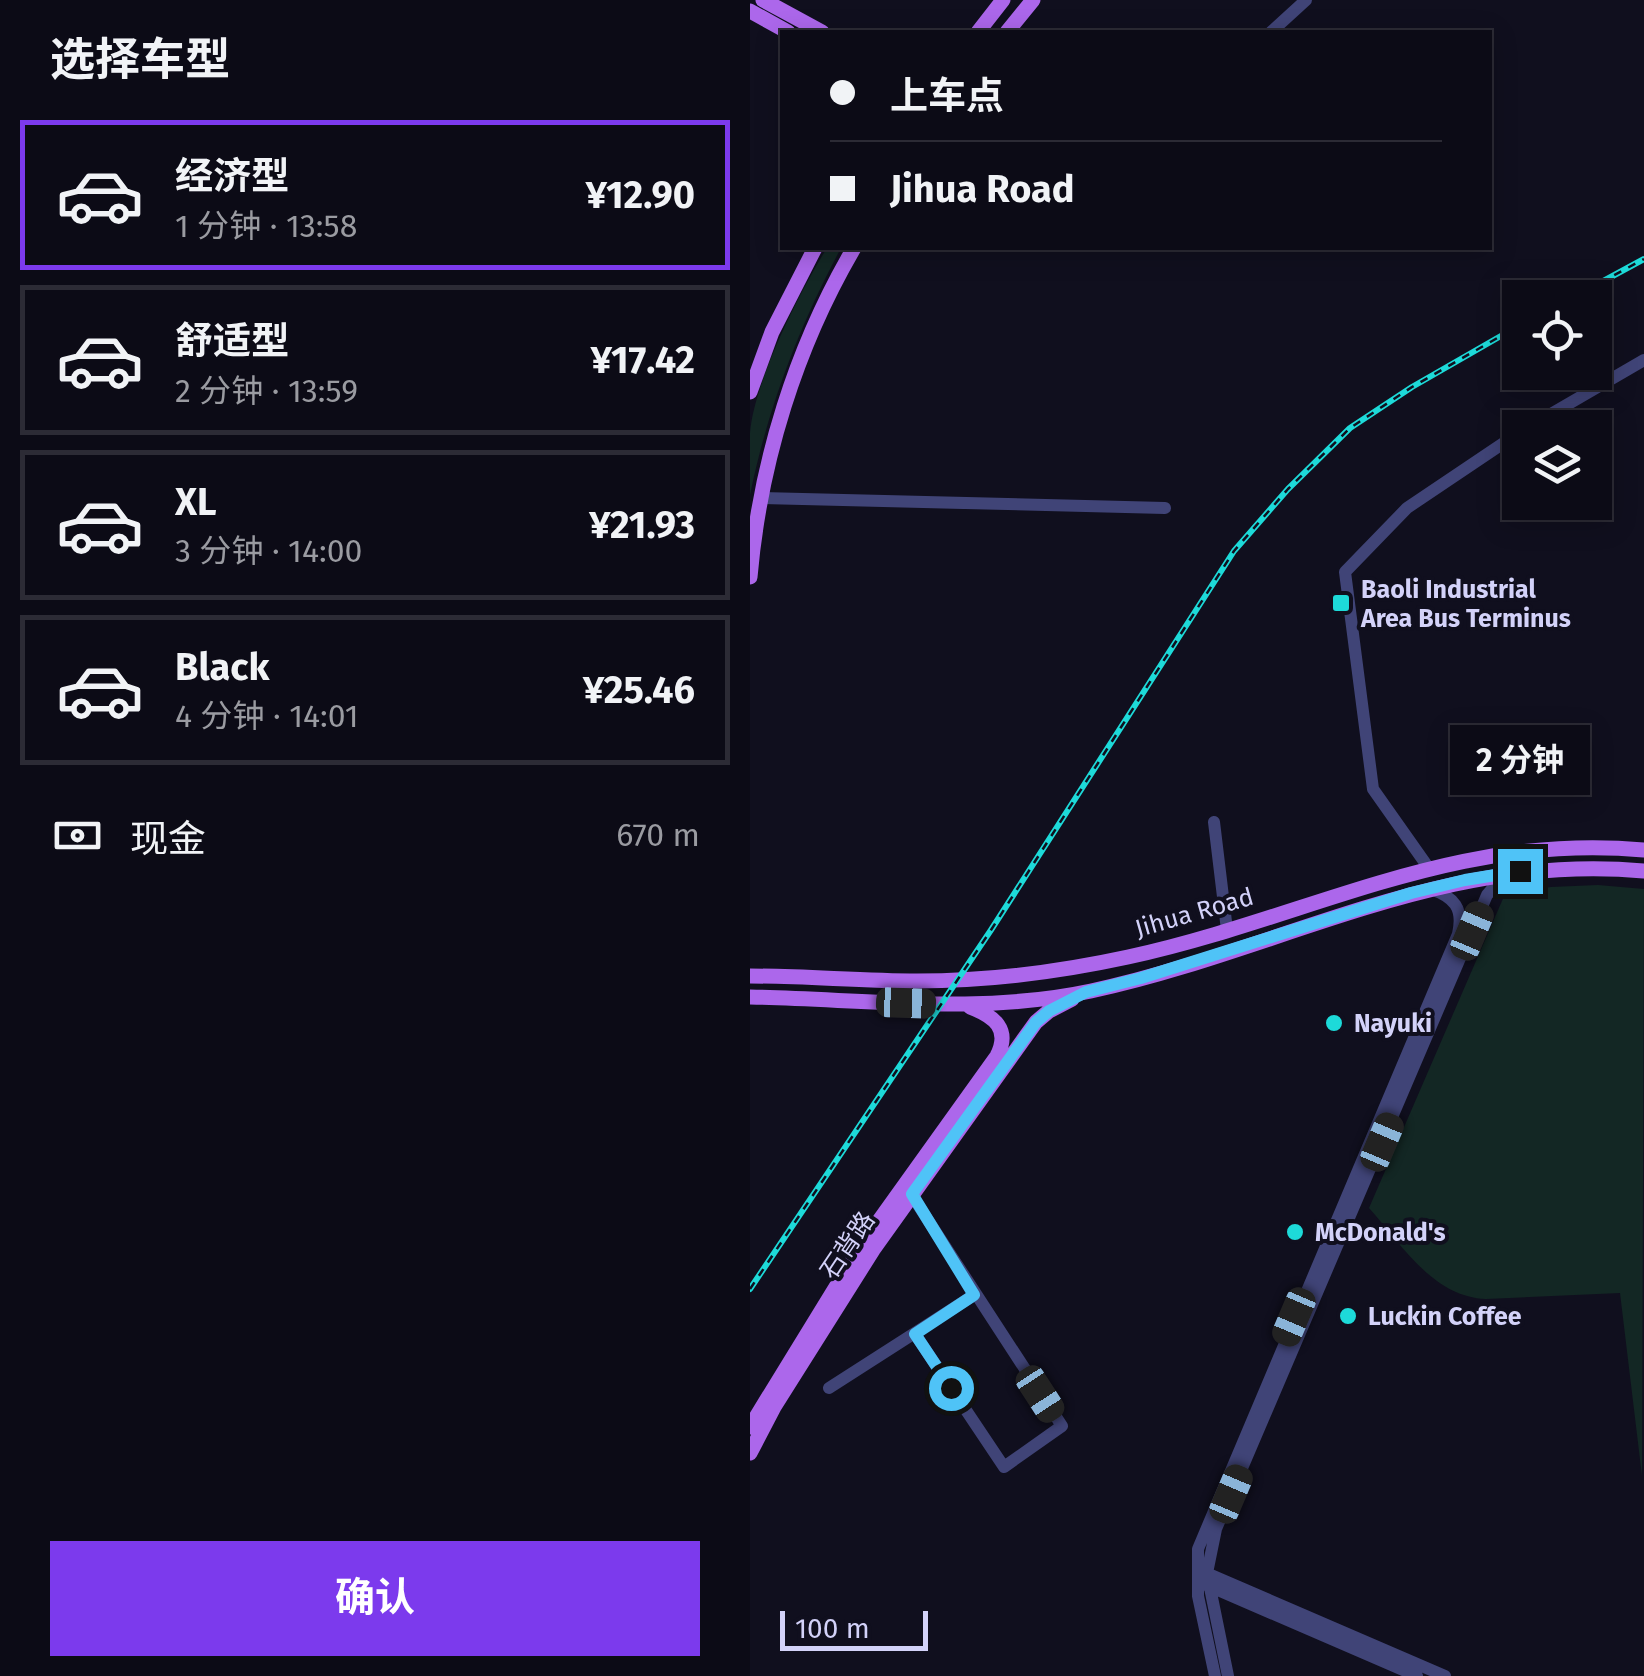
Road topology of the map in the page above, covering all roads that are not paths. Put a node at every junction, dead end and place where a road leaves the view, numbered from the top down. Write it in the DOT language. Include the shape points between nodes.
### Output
graph roads {
  1 [pos="763,0"];
  2 [pos="1003,0"];
  3 [pos="1033,0"];
  4 [pos="1306,0"];
  5 [pos="750,12"];
  6 [pos="784,30"];
  7 [pos="818,30"];
  8 [pos="980,30"];
  9 [pos="1010,30"];
  10 [pos="1273,30"];
  11 [pos="814,250"];
  12 [pos="853,250"];
  13 [pos="1644,360"];
  14 [pos="750,392"];
  15 [pos="1558,410"];
  16 [pos="1502,444"];
  17 [pos="761,498"];
  18 [pos="1165,508"];
  19 [pos="750,577"];
  20 [pos="1214,822"];
  21 [pos="1644,850"];
  22 [pos="1428,867"];
  23 [pos="1644,871"];
  24 [pos="1506,873"];
  25 [pos="1428,888"];
  26 [pos="1227,930"];
  27 [pos="752,974"];
  28 [pos="1086,992"];
  29 [pos="752,998"];
  30 [pos="962,1004"];
  31 [pos="912,1194"];
  32 [pos="974,1295"];
  33 [pos="915,1334"];
  34 [pos="829,1388"];
  35 [pos="750,1427"];
  36 [pos="750,1453"];
  37 [pos="1202,1578"];
  38 [pos="1215,1676"];
  39 [pos="1228,1676"];
  40 [pos="1417,1676"];
  41 [pos="1444,1676"];
  1 -- 7 [label="main road"];
  2 -- 8 [label="main road"];
  3 -- 9 [label="main road"];
  4 -- 10 [label="street"];
  5 -- 6 [label="main road"];
  11 -- 14 [label="main road"];
  12 -- 17 [label="main road" via="796,374"];
  13 -- 15 [label="street"];
  16 -- 22 [label="street" via="1407,508 1345,572 1372,790"];
  17 -- 18 [label="street"];
  17 -- 19 [label="main road"];
  20 -- 26 [label="street"];
  21 -- 22 [label="main road, Jihua Road" via="1532,850"];
  22 -- 26 [label="main road, Jihua Road"];
  23 -- 24 [label="main road, Jihua Road"];
  24 -- 25 [label="main road, Jihua Road"];
  24 -- 37 [label="street" via="1479,914 1216,1529"];
  25 -- 28 [label="main road, Jihua Road"];
  25 -- 37 [label="street" via="1454,900 1458,934 1205,1526"];
  26 -- 27 [label="main road, Jihua Road" via="1131,956 1024,974 916,981"];
  28 -- 30 [label="main road, Jihua Road"];
  28 -- 31 [label="main road, 石背路" via="1036,1022"];
  29 -- 30 [label="main road, Jihua Road"];
  30 -- 35 [label="main road, 石背路" via="994,1018 1002,1047 864,1243"];
  31 -- 32 [label="street"];
  31 -- 36 [label="main road, 石背路" via="822,1328"];
  32 -- 33 [label="street"];
  32 -- 33 [label="street" via="1062,1426 1004,1467"];
  33 -- 34 [label="street"];
  37 -- 38 [label="street"];
  37 -- 39 [label="street"];
  37 -- 40 [label="street"];
  37 -- 41 [label="street"];
}
